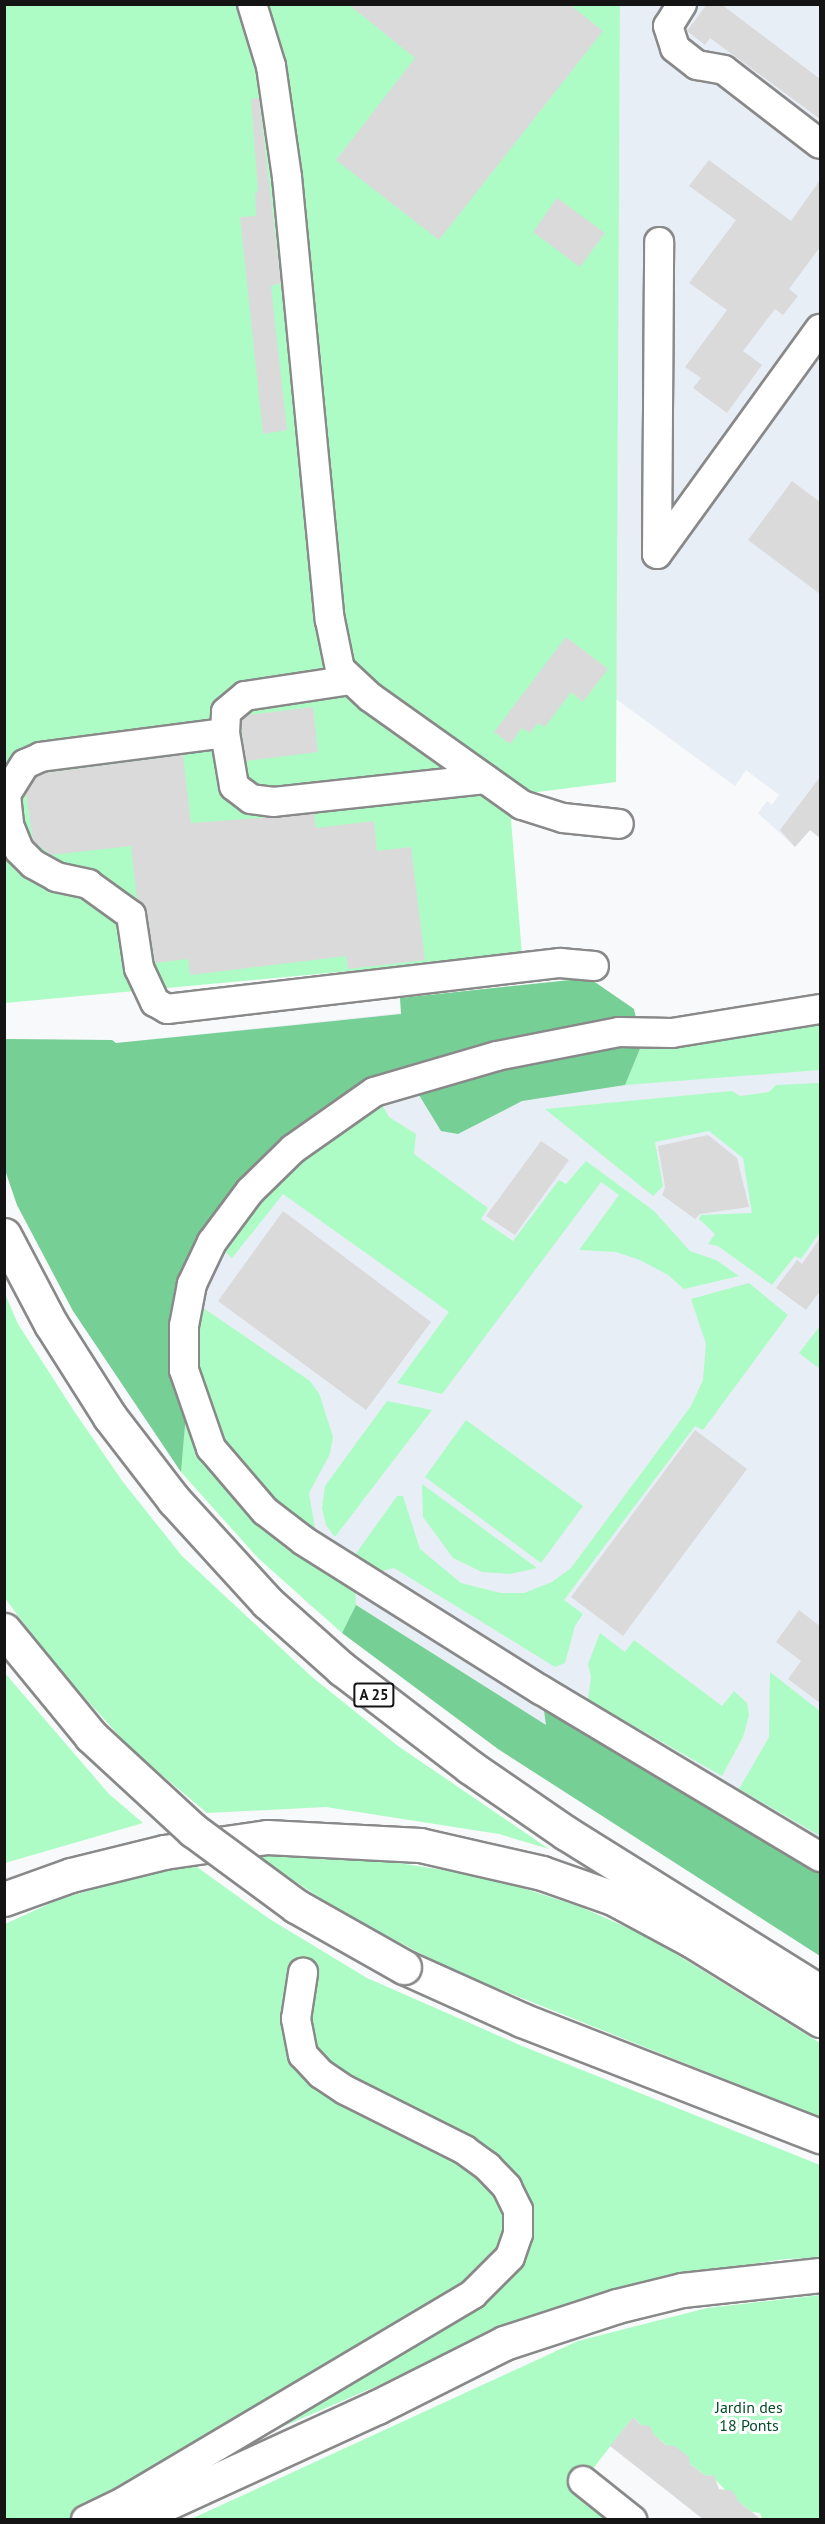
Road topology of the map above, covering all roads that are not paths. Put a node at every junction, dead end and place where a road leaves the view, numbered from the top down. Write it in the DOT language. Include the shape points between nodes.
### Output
graph roads {
  1 [pos="252,4"];
  2 [pos="682,4"];
  3 [pos="820,144"];
  4 [pos="659,242"];
  5 [pos="820,328"];
  6 [pos="351,680"];
  7 [pos="225,733"];
  8 [pos="485,779"];
  9 [pos="619,824"];
  10 [pos="594,966"];
  11 [pos="820,1009"];
  12 [pos="4,1235"];
  13 [pos="4,1630"];
  14 [pos="820,1857"];
  15 [pos="71,1875"];
  16 [pos="4,1880"];
  17 [pos="4,1899"];
  18 [pos="303,1973"];
  19 [pos="820,1992"];
  20 [pos="820,2020"];
  21 [pos="820,2136"];
  22 [pos="820,2275"];
  23 [pos="583,2481"];
  24 [pos="86,2520"];
  25 [pos="130,2520"];
  26 [pos="632,2520"];
  1 -- 6 [label="street" via="271,66 287,177 330,620 340,669"];
  2 -- 3 [label="street" via="668,26 675,48 698,65 724,70"];
  4 -- 5 [label="street" via="657,554"];
  6 -- 7 [label="street" via="245,696 226,712"];
  6 -- 8 [label="street"];
  7 -- 8 [label="street" via="234,786 251,799 274,802"];
  7 -- 10 [label="street" via="41,757 25,764 6,795 9,825 19,850 33,864 56,877 88,884 130,915 138,968 155,1002 167,1009 560,963"];
  8 -- 9 [label="street" via="522,806 563,818"];
  11 -- 14 [label="street" via="672,1034 646,1030 619,1032 496,1056 374,1092 292,1149 250,1191 212,1242 192,1284 184,1326 184,1370 211,1448 265,1511 304,1541"];
  12 -- 19 [label="highway, A 25" via="51,1324 110,1417 174,1500 267,1602 342,1669 489,1780"];
  13 -- 21 [label="highway, bridge" via="91,1736 193,1830 269,1889 404,1967 522,2020"];
  15 -- 16 [label="highway" via="40,1866"];
  15 -- 17 [label="highway"];
  15 -- 20 [label="highway" via="164,1852 267,1838 381,1840 457,1851 542,1873 613,1898 691,1940"];
  18 -- 24 [label="street" via="296,2019 303,2055 321,2074 345,2090 465,2150 488,2167 507,2187 518,2210 518,2234 510,2257 473,2294 123,2502"];
  22 -- 25 [label="highway" via="682,2290 617,2306 504,2343 377,2407"];
  23 -- 26 [label="street"];
}
